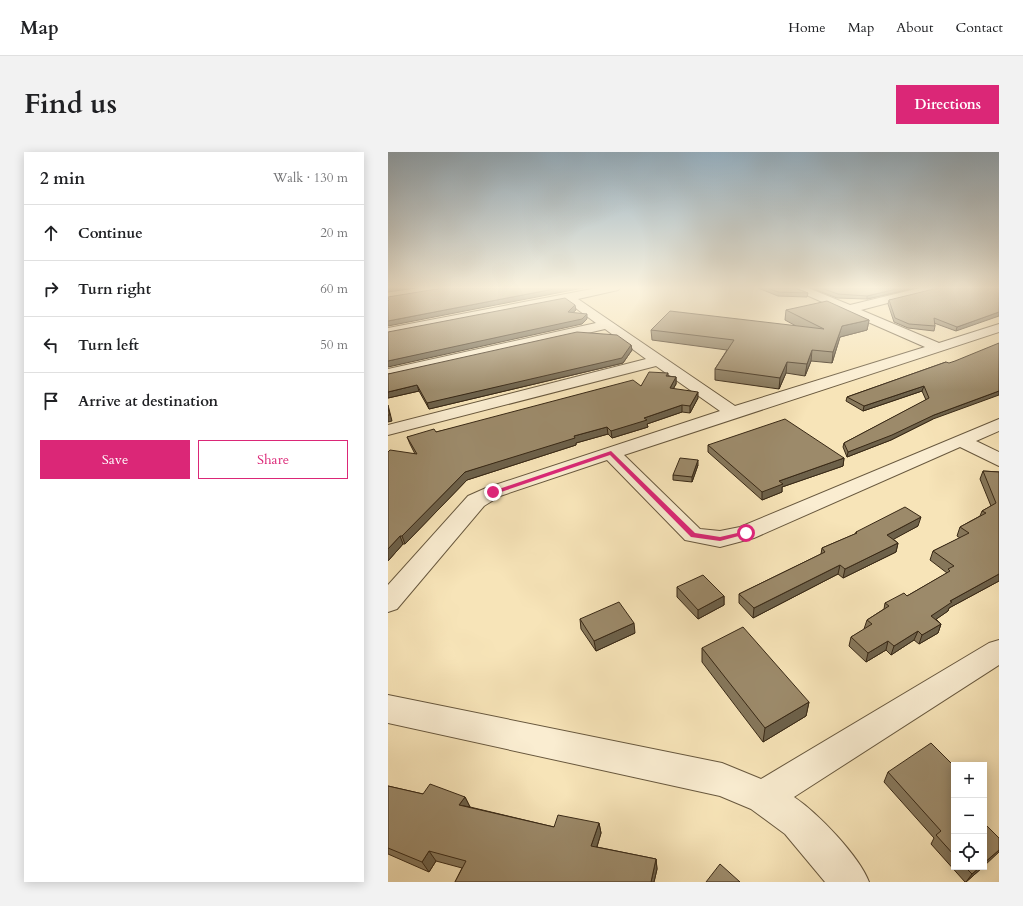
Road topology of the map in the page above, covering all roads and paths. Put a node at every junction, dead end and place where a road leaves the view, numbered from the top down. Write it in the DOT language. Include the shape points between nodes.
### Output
graph roads {
  1 [pos="438,322"];
  2 [pos="602,322"];
  3 [pos="878,322"];
  4 [pos="606,325"];
  5 [pos="999,328"];
  6 [pos="388,332"];
  7 [pos="937,347"];
  8 [pos="658,361"];
  9 [pos="388,374"];
  10 [pos="733,412"];
  11 [pos="999,424"];
  12 [pos="388,430"];
  13 [pos="962,441"];
  14 [pos="611,453"];
  15 [pos="999,460"];
  16 [pos="388,602"];
  17 [pos="999,651"];
  18 [pos="388,709"];
  19 [pos="763,797"];
  20 [pos="850,882"];
  1 -- 6 [label="street"];
  2 -- 4 [label="street"];
  3 -- 7 [label="street"];
  4 -- 8 [label="street"];
  4 -- 9 [label="street"];
  5 -- 7 [label="street"];
  7 -- 10 [label="street"];
  8 -- 10 [label="street"];
  8 -- 12 [label="street"];
  10 -- 14 [label="street"];
  11 -- 13 [label="street"];
  13 -- 14 [label="street" via="746,533 720,539 693,535"];
  13 -- 15 [label="street"];
  14 -- 16 [label="street" via="493,492 476,501"];
  17 -- 19 [label="street"];
  18 -- 19 [label="street" via="722,780"];
  19 -- 20 [label="street" via="798,821"];
}
